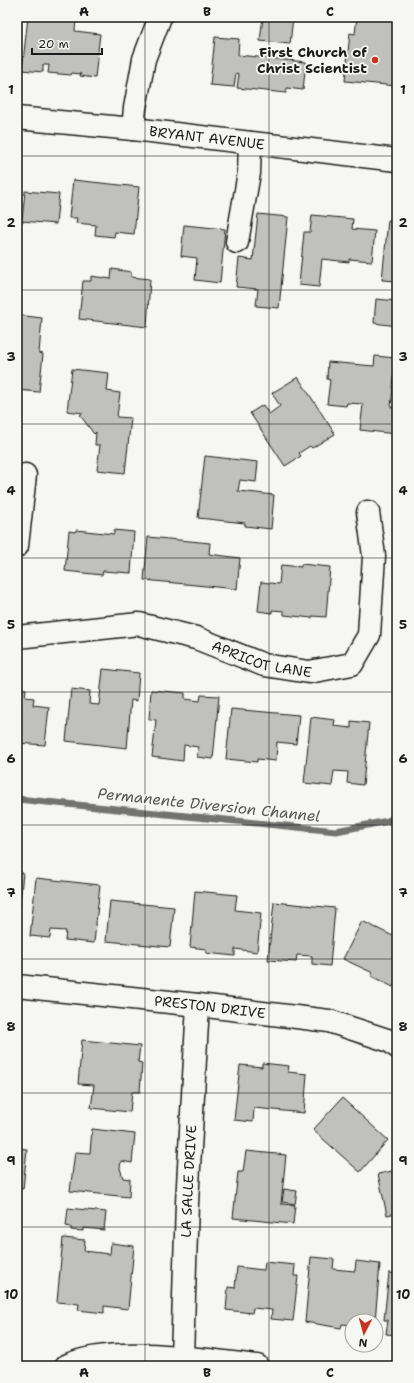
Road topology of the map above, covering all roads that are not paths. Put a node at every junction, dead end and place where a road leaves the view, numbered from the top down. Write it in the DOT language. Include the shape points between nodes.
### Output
graph roads {
  1 [pos="160,17"];
  2 [pos="17,118"];
  3 [pos="133,129"];
  4 [pos="250,143"];
  5 [pos="397,160"];
  6 [pos="236,242"];
  7 [pos="25,475"];
  8 [pos="368,512"];
  9 [pos="17,546"];
  10 [pos="17,637"];
  11 [pos="17,986"];
  12 [pos="198,1005"];
  13 [pos="397,1047"];
  14 [pos="182,1357"];
  15 [pos="66,1366"];
  16 [pos="256,1366"];
  1 -- 3 [label="street" via="144,59"];
  2 -- 3 [label="street, BRYANT AVENUE"];
  3 -- 4 [label="street, BRYANT AVENUE"];
  4 -- 5 [label="street, BRYANT AVENUE"];
  4 -- 6 [label="street" via="249,173"];
  7 -- 9 [label="street"];
  8 -- 10 [label="street, APRICOT LANE" via="374,556 369,635 352,664 310,672 264,665 196,638 139,624"];
  11 -- 12 [label="street, PRESTON DRIVE"];
  12 -- 13 [label="street, PRESTON DRIVE" via="329,1021 390,1041"];
  12 -- 14 [label="street, LA SALLE DRIVE"];
  14 -- 15 [label="street" via="122,1355 77,1361"];
  14 -- 16 [label="street"];
}
